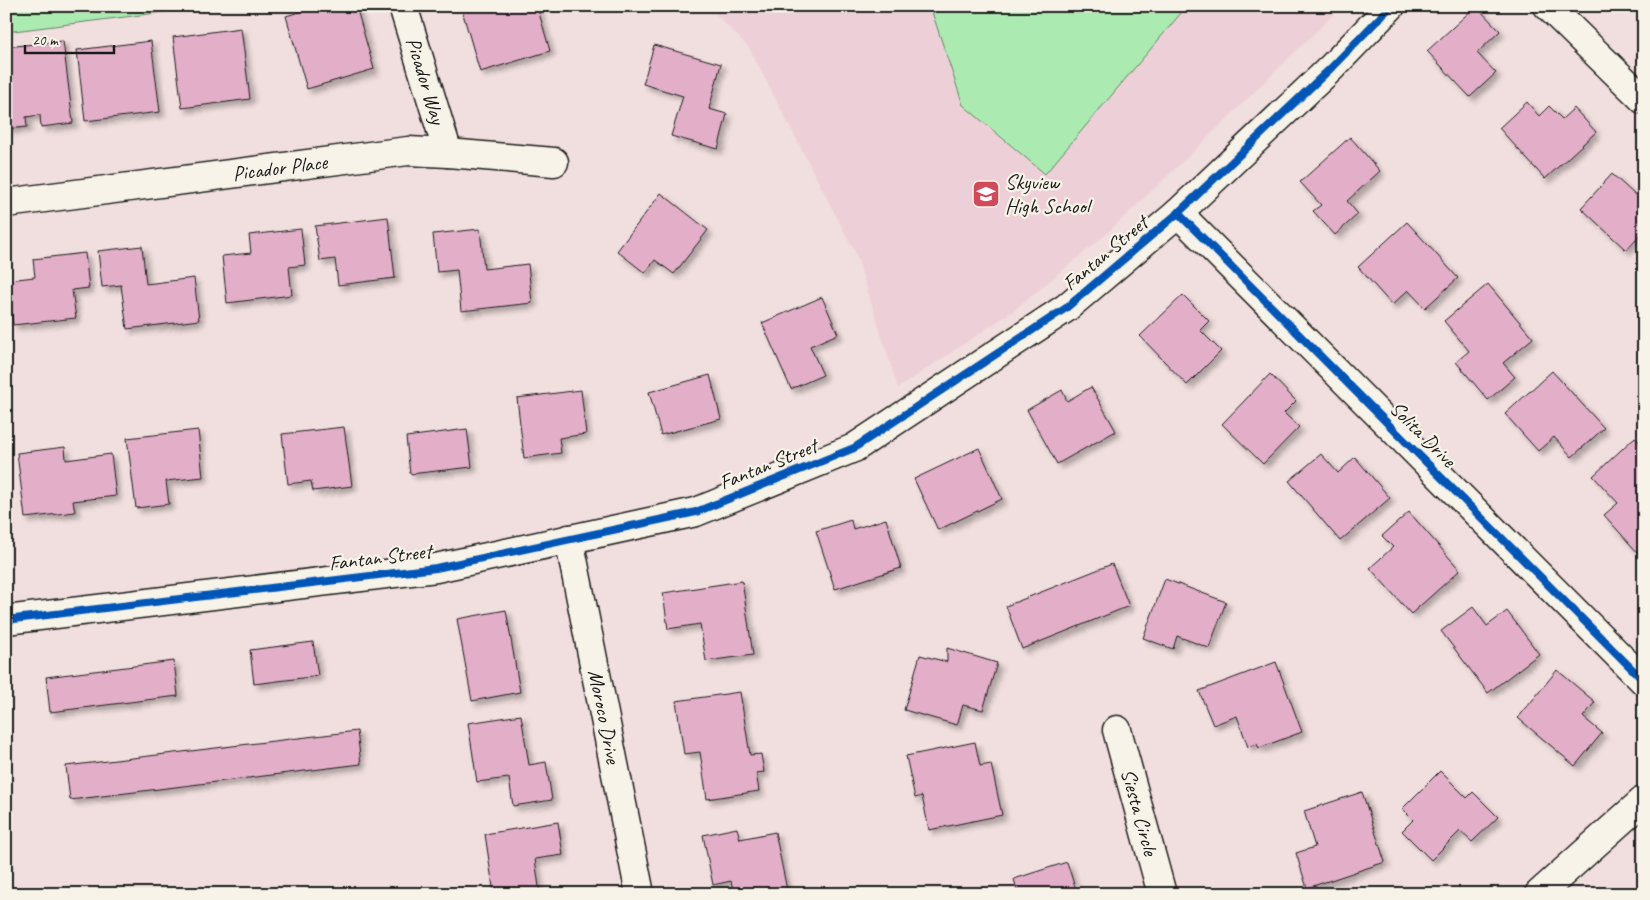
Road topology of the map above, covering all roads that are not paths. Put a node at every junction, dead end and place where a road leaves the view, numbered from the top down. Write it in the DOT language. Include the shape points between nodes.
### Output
graph roads {
  1 [pos="403,6"];
  2 [pos="1391,6"];
  3 [pos="1548,6"];
  4 [pos="1644,100"];
  5 [pos="448,153"];
  6 [pos="554,162"];
  7 [pos="6,202"];
  8 [pos="1178,213"];
  9 [pos="569,539"];
  10 [pos="6,620"];
  11 [pos="1644,681"];
  12 [pos="1117,730"];
  13 [pos="1644,800"];
  14 [pos="640,894"];
  15 [pos="1162,894"];
  16 [pos="1539,894"];
  1 -- 5 [label="street, Picador Way"];
  2 -- 8 [label="street, Fantan Street" via="1331,68"];
  3 -- 4 [label="street"];
  5 -- 6 [label="street, Picador Place"];
  5 -- 7 [label="street, Picador Place" via="408,151"];
  8 -- 9 [label="street, Fantan Street" via="1066,308 854,448 696,512"];
  8 -- 11 [label="street, Solita Drive"];
  9 -- 10 [label="street, Fantan Street" via="436,568"];
  9 -- 14 [label="street, Moroco Drive"];
  12 -- 15 [label="street, Siesta Circle"];
  13 -- 16 [label="street"];
}
